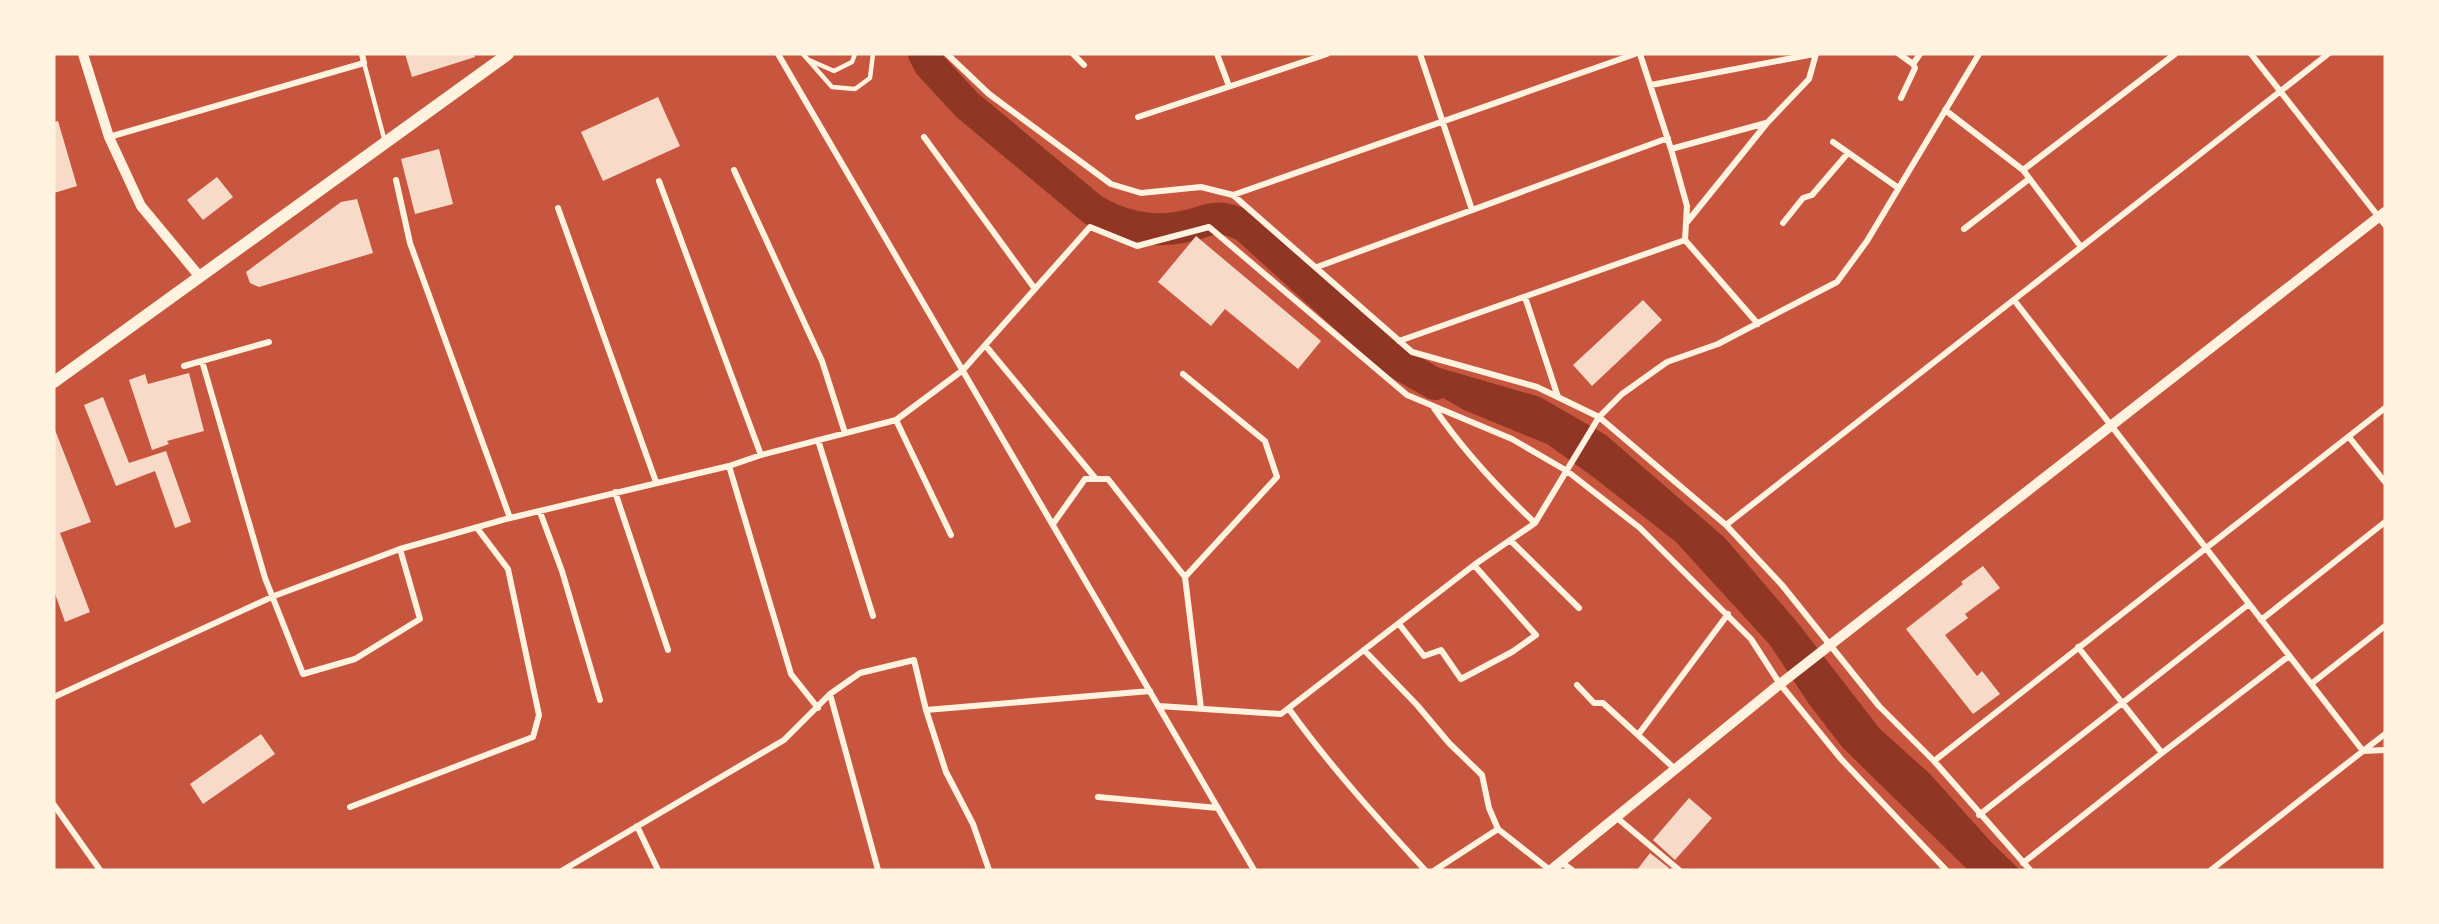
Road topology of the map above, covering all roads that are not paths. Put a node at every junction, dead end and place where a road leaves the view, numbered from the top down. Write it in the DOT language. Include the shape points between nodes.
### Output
graph roads {
  1 [pos="83,54"];
  2 [pos="362,54"];
  3 [pos="507,54"];
  4 [pos="778,54"];
  5 [pos="855,54"];
  6 [pos="873,54"];
  7 [pos="947,54"];
  8 [pos="1073,54"];
  9 [pos="1217,54"];
  10 [pos="1327,54"];
  11 [pos="1420,54"];
  12 [pos="1635,54"];
  13 [pos="1640,54"];
  14 [pos="1815,54"];
  15 [pos="1899,54"];
  16 [pos="1920,54"];
  17 [pos="1979,54"];
  18 [pos="2175,54"];
  19 [pos="2251,54"];
  20 [pos="2328,54"];
  21 [pos="805,57"];
  22 [pos="1310,57"];
  23 [pos="364,63"];
  24 [pos="1913,64"];
  25 [pos="1084,65"];
  26 [pos="1651,85"];
  27 [pos="1229,86"];
  28 [pos="2280,91"];
  29 [pos="1901,98"];
  30 [pos="1945,110"];
  31 [pos="1138,117"];
  32 [pos="1442,122"];
  33 [pos="1767,123"];
  34 [pos="109,137"];
  35 [pos="924,137"];
  36 [pos="1668,138"];
  37 [pos="385,142"];
  38 [pos="1833,142"];
  39 [pos="1671,149"];
  40 [pos="1848,153"];
  41 [pos="734,170"];
  42 [pos="2023,170"];
  43 [pos="2029,179"];
  44 [pos="396,180"];
  45 [pos="659,181"];
  46 [pos="1897,187"];
  47 [pos="1233,195"];
  48 [pos="558,208"];
  49 [pos="1472,210"];
  50 [pos="2383,218"];
  51 [pos="1687,221"];
  52 [pos="1783,223"];
  53 [pos="1964,229"];
  54 [pos="1685,240"];
  55 [pos="2081,247"];
  56 [pos="1317,267"];
  57 [pos="200,277"];
  58 [pos="1035,289"];
  59 [pos="1525,297"];
  60 [pos="2014,300"];
  61 [pos="1758,324"];
  62 [pos="1399,341"];
  63 [pos="269,342"];
  64 [pos="985,345"];
  65 [pos="202,361"];
  66 [pos="184,366"];
  67 [pos="963,370"];
  68 [pos="1183,374"];
  69 [pos="54,382"];
  70 [pos="1558,397"];
  71 [pos="1434,408"];
  72 [pos="2385,408"];
  73 [pos="1599,417"];
  74 [pos="896,420"];
  75 [pos="2111,426"];
  76 [pos="845,433"];
  77 [pos="2349,437"];
  78 [pos="818,440"];
  79 [pos="761,455"];
  80 [pos="729,466"];
  81 [pos="1568,471"];
  82 [pos="1096,479"];
  83 [pos="656,482"];
  84 [pos="2385,482"];
  85 [pos="615,492"];
  86 [pos="540,512"];
  87 [pos="510,519"];
  88 [pos="2385,522"];
  89 [pos="1053,524"];
  90 [pos="1535,524"];
  91 [pos="1726,525"];
  92 [pos="477,528"];
  93 [pos="951,535"];
  94 [pos="1511,541"];
  95 [pos="2205,547"];
  96 [pos="399,549"];
  97 [pos="1474,565"];
  98 [pos="1185,577"];
  99 [pos="274,596"];
  100 [pos="2249,604"];
  101 [pos="1579,608"];
  102 [pos="1728,614"];
  103 [pos="873,616"];
  104 [pos="2261,620"];
  105 [pos="1399,624"];
  106 [pos="2385,626"];
  107 [pos="1829,645"];
  108 [pos="2078,647"];
  109 [pos="668,650"];
  110 [pos="1364,650"];
  111 [pos="2289,656"];
  112 [pos="1780,684"];
  113 [pos="2311,684"];
  114 [pos="1577,685"];
  115 [pos="1150,691"];
  116 [pos="830,694"];
  117 [pos="54,697"];
  118 [pos="600,700"];
  119 [pos="2123,704"];
  120 [pos="1159,706"];
  121 [pos="818,708"];
  122 [pos="1201,708"];
  123 [pos="1289,709"];
  124 [pos="926,710"];
  125 [pos="2385,734"];
  126 [pos="1638,735"];
  127 [pos="2385,750"];
  128 [pos="2363,751"];
  129 [pos="2162,753"];
  130 [pos="1934,761"];
  131 [pos="1675,769"];
  132 [pos="1098,797"];
  133 [pos="54,805"];
  134 [pos="350,807"];
  135 [pos="1218,808"];
  136 [pos="1979,814"];
  137 [pos="1616,817"];
  138 [pos="638,826"];
  139 [pos="1498,829"];
  140 [pos="1561,862"];
  141 [pos="2023,863"];
  142 [pos="100,870"];
  143 [pos="563,870"];
  144 [pos="658,870"];
  145 [pos="879,870"];
  146 [pos="989,870"];
  147 [pos="1254,870"];
  148 [pos="1425,870"];
  149 [pos="1435,870"];
  150 [pos="1550,870"];
  151 [pos="1572,870"];
  152 [pos="1679,870"];
  153 [pos="1946,870"];
  154 [pos="2030,870"];
  155 [pos="2211,870"];
  1 -- 34 [label="street"];
  2 -- 23 [label="street"];
  3 -- 37 [label="main road"];
  4 -- 67 [label="street"];
  5 -- 21 [label="lane" via="852,62 834,71"];
  6 -- 21 [label="lane" via="870,78 855,90 832,87"];
  7 -- 47 [label="street" via="989,94 1111,184 1141,192 1201,187"];
  8 -- 25 [label="street"];
  9 -- 27 [label="street"];
  10 -- 22 [label="street"];
  11 -- 32 [label="street"];
  12 -- 32 [label="street"];
  13 -- 26 [label="street"];
  14 -- 26 [label="street"];
  14 -- 33 [label="street" via="1809,79"];
  15 -- 24 [label="street"];
  16 -- 24 [label="street"];
  17 -- 30 [label="street"];
  18 -- 42 [label="street"];
  19 -- 28 [label="street"];
  20 -- 28 [label="street"];
  22 -- 27 [label="street"];
  23 -- 34 [label="street"];
  23 -- 37 [label="lane"];
  24 -- 29 [label="street" via="1915,68"];
  26 -- 36 [label="street"];
  27 -- 31 [label="street"];
  28 -- 50 [label="street"];
  28 -- 55 [label="street"];
  30 -- 42 [label="street"];
  30 -- 46 [label="street"];
  32 -- 47 [label="street"];
  32 -- 49 [label="street"];
  33 -- 39 [label="street"];
  33 -- 51 [label="street"];
  34 -- 57 [label="street" via="141,206"];
  35 -- 58 [label="street"];
  36 -- 39 [label="street"];
  36 -- 49 [label="street"];
  37 -- 57 [label="main road"];
  38 -- 40 [label="street"];
  39 -- 51 [label="street" via="1687,206"];
  40 -- 46 [label="street"];
  40 -- 52 [label="street"];
  41 -- 76 [label="street" via="822,361"];
  42 -- 43 [label="street"];
  43 -- 53 [label="street"];
  43 -- 55 [label="street"];
  44 -- 87 [label="street" via="410,243"];
  45 -- 79 [label="street"];
  46 -- 61 [label="street" via="1867,241 1837,282"];
  47 -- 56 [label="street"];
  48 -- 83 [label="street"];
  49 -- 56 [label="street"];
  50 -- 75 [label="street"];
  51 -- 54 [label="street"];
  54 -- 59 [label="street"];
  54 -- 61 [label="street"];
  55 -- 60 [label="street"];
  56 -- 62 [label="street"];
  57 -- 69 [label="main road"];
  58 -- 64 [label="street"];
  58 -- 71 [label="street" via="1090,227 1137,246 1209,227 1407,395"];
  59 -- 62 [label="street"];
  59 -- 70 [label="street"];
  60 -- 75 [label="street"];
  60 -- 91 [label="street"];
  61 -- 73 [label="street" via="1718,344 1667,362 1622,394"];
  62 -- 70 [label="street" via="1412,352 1537,387"];
  63 -- 65 [label="street"];
  64 -- 67 [label="street"];
  64 -- 82 [label="street"];
  65 -- 66 [label="street"];
  65 -- 99 [label="street" via="265,578"];
  67 -- 74 [label="street"];
  67 -- 89 [label="street"];
  68 -- 98 [label="street" via="1264,441 1277,477"];
  70 -- 73 [label="street"];
  71 -- 81 [label="street" via="1512,439"];
  71 -- 90 [label="street" via="1502,491"];
  72 -- 77 [label="street"];
  73 -- 81 [label="street"];
  73 -- 91 [label="street"];
  74 -- 76 [label="street"];
  74 -- 93 [label="street"];
  75 -- 95 [label="street"];
  75 -- 107 [label="street"];
  76 -- 78 [label="street"];
  77 -- 84 [label="street"];
  77 -- 95 [label="street"];
  78 -- 79 [label="street"];
  78 -- 103 [label="street"];
  79 -- 80 [label="street"];
  80 -- 83 [label="street"];
  80 -- 121 [label="street" via="791,674"];
  81 -- 90 [label="street"];
  81 -- 102 [label="street" via="1640,528"];
  82 -- 89 [label="street" via="1085,479"];
  82 -- 98 [label="street" via="1108,479"];
  83 -- 85 [label="street"];
  85 -- 86 [label="street"];
  85 -- 109 [label="street"];
  86 -- 87 [label="street"];
  86 -- 118 [label="street" via="562,571"];
  87 -- 92 [label="street"];
  88 -- 104 [label="street"];
  89 -- 115 [label="street"];
  90 -- 94 [label="street"];
  91 -- 107 [label="street" via="1782,585"];
  92 -- 96 [label="street"];
  92 -- 134 [label="street" via="508,569 539,715 533,736"];
  94 -- 97 [label="street"];
  94 -- 101 [label="street"];
  95 -- 100 [label="street"];
  95 -- 108 [label="street"];
  96 -- 99 [label="street"];
  96 -- 99 [label="street" via="420,619 356,659 303,674"];
  97 -- 105 [label="street"];
  97 -- 105 [label="street" via="1536,635 1461,679 1441,650 1424,657"];
  98 -- 122 [label="street"];
  99 -- 117 [label="street"];
  100 -- 104 [label="street"];
  100 -- 119 [label="street"];
  102 -- 112 [label="street" via="1751,639"];
  102 -- 126 [label="street"];
  104 -- 111 [label="street"];
  105 -- 110 [label="street"];
  106 -- 113 [label="street"];
  107 -- 112 [label="street"];
  107 -- 130 [label="street" via="1879,706"];
  108 -- 119 [label="street"];
  108 -- 130 [label="street"];
  110 -- 123 [label="street"];
  110 -- 139 [label="street" via="1482,775"];
  111 -- 113 [label="street"];
  111 -- 129 [label="street"];
  112 -- 131 [label="street"];
  112 -- 153 [label="street" via="1841,759"];
  113 -- 128 [label="street"];
  114 -- 126 [label="street" via="1594,703 1604,703"];
  115 -- 120 [label="street"];
  115 -- 124 [label="street"];
  116 -- 121 [label="street"];
  116 -- 124 [label="street" via="860,673 914,660"];
  116 -- 145 [label="street"];
  119 -- 129 [label="street"];
  119 -- 136 [label="street"];
  120 -- 122 [label="street"];
  120 -- 135 [label="street"];
  121 -- 138 [label="street" via="784,740"];
  122 -- 123 [label="street" via="1281,714"];
  123 -- 148 [label="street" via="1368,808"];
  124 -- 146 [label="street" via="946,772 973,824"];
  125 -- 128 [label="street"];
  126 -- 131 [label="street"];
  127 -- 128 [label="street"];
  128 -- 155 [label="street"];
  129 -- 141 [label="street"];
  130 -- 136 [label="street"];
  131 -- 137 [label="street"];
  132 -- 135 [label="street"];
  133 -- 142 [label="street"];
  135 -- 147 [label="street"];
  136 -- 141 [label="street"];
  137 -- 140 [label="street"];
  137 -- 152 [label="street"];
  138 -- 143 [label="street"];
  138 -- 144 [label="street"];
  139 -- 149 [label="street"];
  139 -- 150 [label="street"];
  140 -- 150 [label="street"];
  140 -- 151 [label="street"];
  141 -- 154 [label="street"];
}
